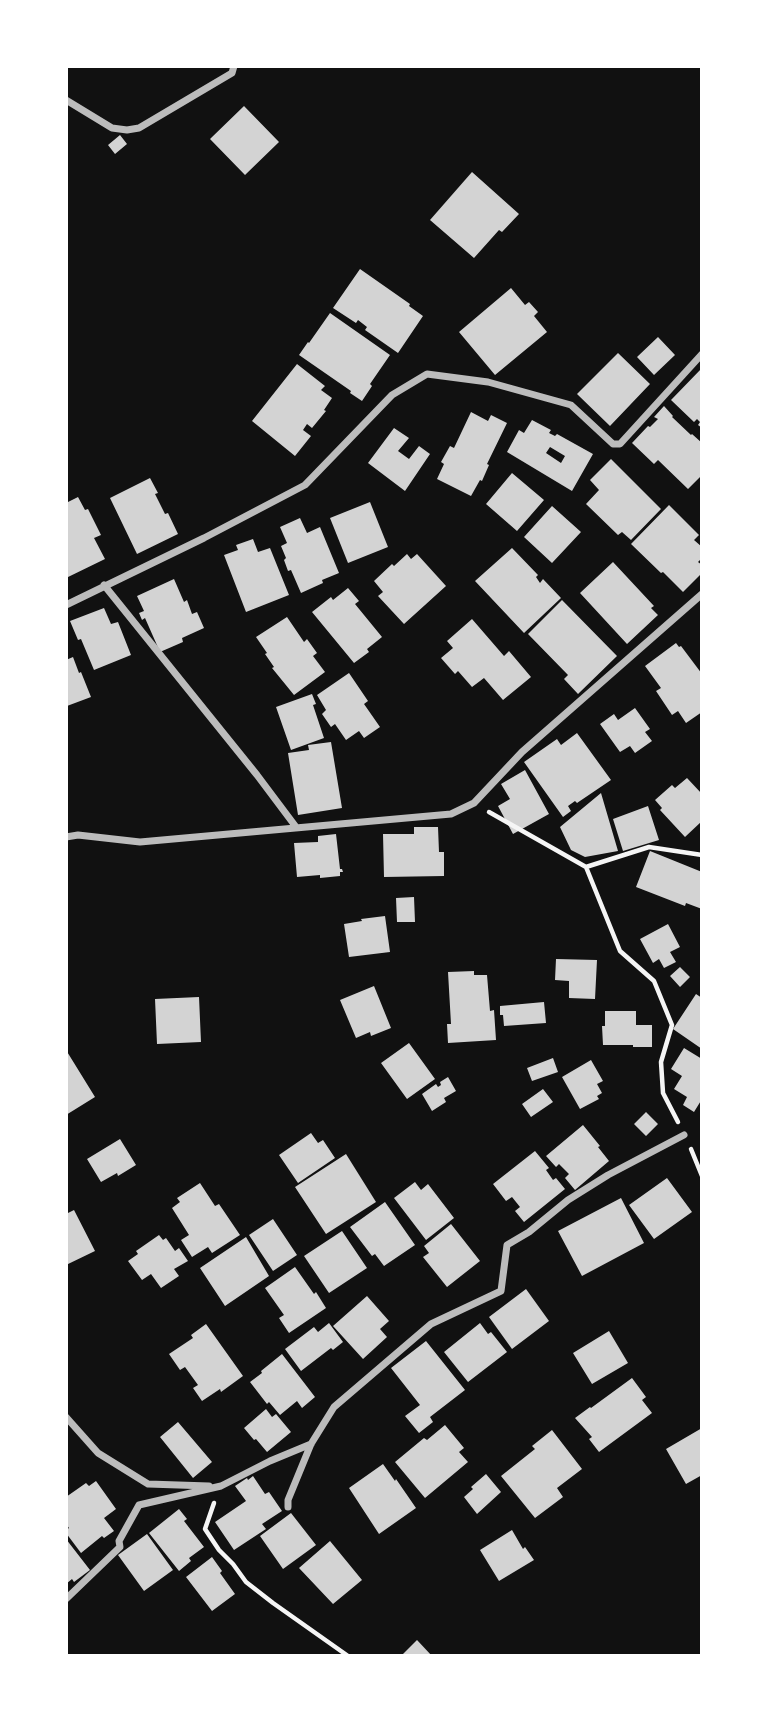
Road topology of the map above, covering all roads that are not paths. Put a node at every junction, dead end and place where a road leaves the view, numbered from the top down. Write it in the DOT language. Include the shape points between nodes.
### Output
graph roads {
  1 [pos="234,66"];
  2 [pos="66,100"];
  3 [pos="702,354"];
  4 [pos="104,585"];
  5 [pos="702,594"];
  6 [pos="66,605"];
  7 [pos="296,827"];
  8 [pos="66,837"];
  9 [pos="684,1135"];
  10 [pos="66,1417"];
  11 [pos="311,1444"];
  12 [pos="220,1486"];
  13 [pos="288,1507"];
  14 [pos="66,1599"];
  1 -- 2 [label="street" via="232,73 139,128 112,128"];
  3 -- 4 [label="street" via="620,444 613,444 571,405 488,382 427,374 392,395 305,485"];
  4 -- 6 [label="street"];
  4 -- 7 [label="street"];
  5 -- 7 [label="street" via="522,752 474,803 451,814"];
  7 -- 8 [label="street" via="140,842"];
  9 -- 11 [label="street" via="608,1174 507,1245 502,1292 431,1324 334,1407"];
  10 -- 12 [label="street" via="98,1453 148,1484"];
  11 -- 12 [label="street"];
  11 -- 13 [label="street"];
  12 -- 14 [label="street" via="139,1505 120,1547"];
}
